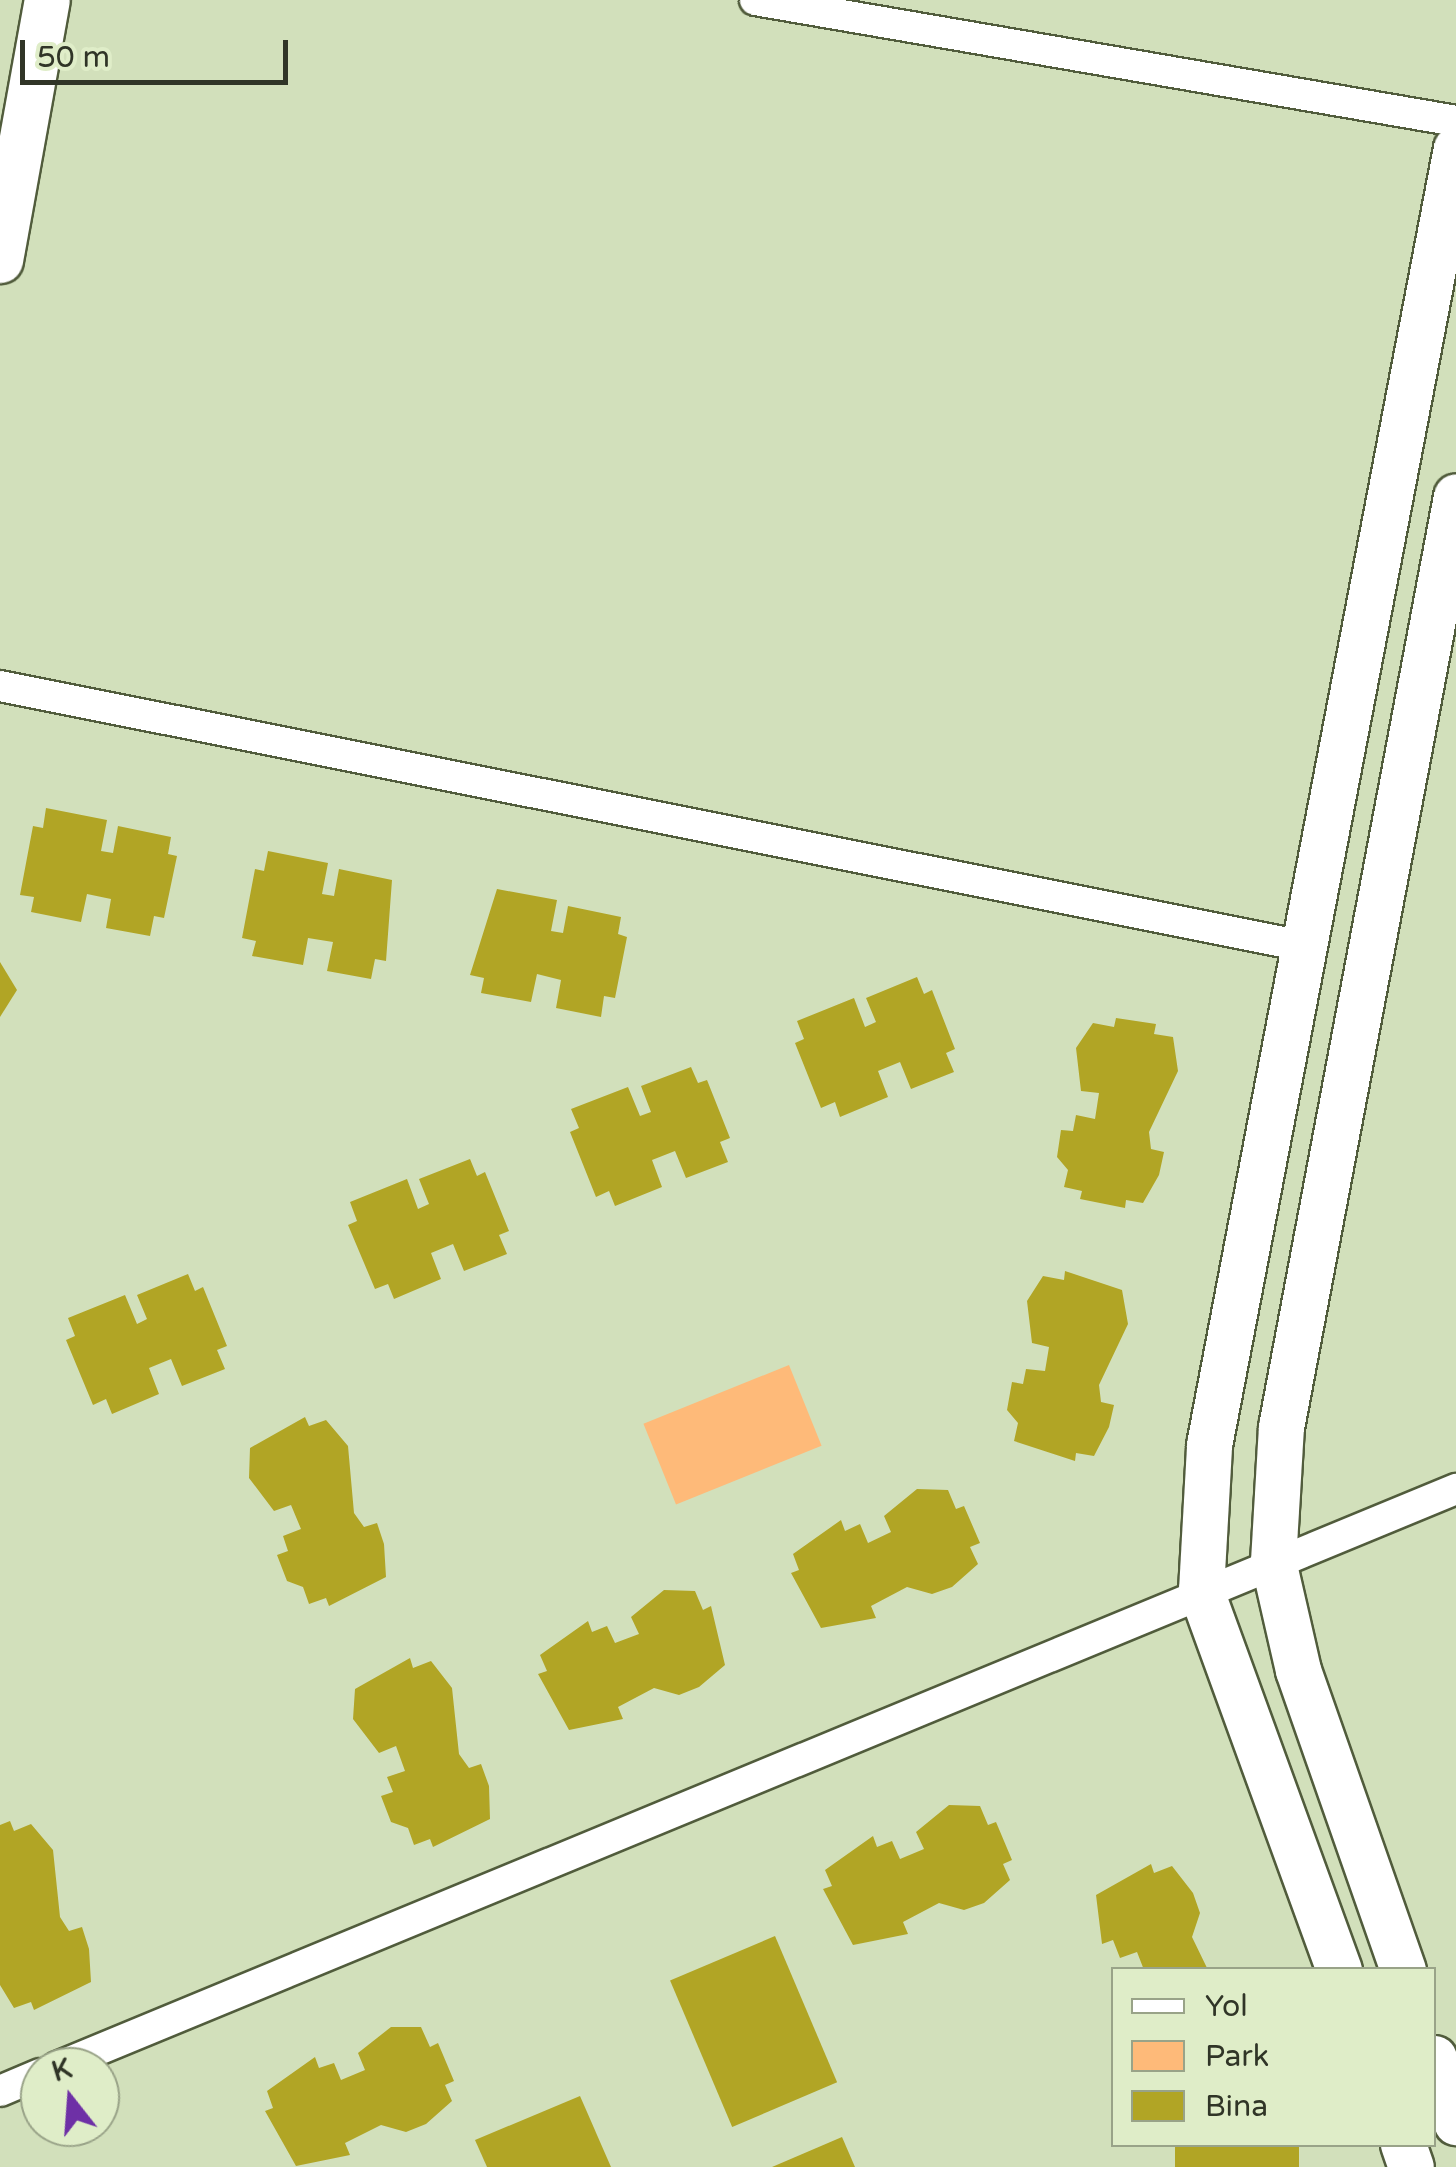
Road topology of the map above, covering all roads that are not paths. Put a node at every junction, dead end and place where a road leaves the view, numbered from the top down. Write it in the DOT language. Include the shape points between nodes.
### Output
graph roads {
  1 [pos="47,0"];
  2 [pos="754,0"];
  3 [pos="1456,121"];
  4 [pos="1456,148"];
  5 [pos="0,260"];
  6 [pos="1456,496"];
  7 [pos="0,686"];
  8 [pos="1308,947"];
  9 [pos="1456,1489"];
  10 [pos="1274,1561"];
  11 [pos="1201,1590"];
  12 [pos="1338,1967"];
  13 [pos="1401,1967"];
  14 [pos="105,2047"];
  15 [pos="1436,2064"];
  16 [pos="1456,2122"];
  1 -- 5 [label="main road"];
  2 -- 3 [label="street"];
  4 -- 8 [label="main road"];
  6 -- 10 [label="main road" via="1282,1427"];
  7 -- 8 [label="street"];
  8 -- 11 [label="main road" via="1209,1445"];
  9 -- 10 [label="street"];
  10 -- 11 [label="street"];
  10 -- 13 [label="main road" via="1298,1670"];
  11 -- 12 [label="main road"];
  11 -- 14 [label="street"];
  15 -- 16 [label="main road"];
}
